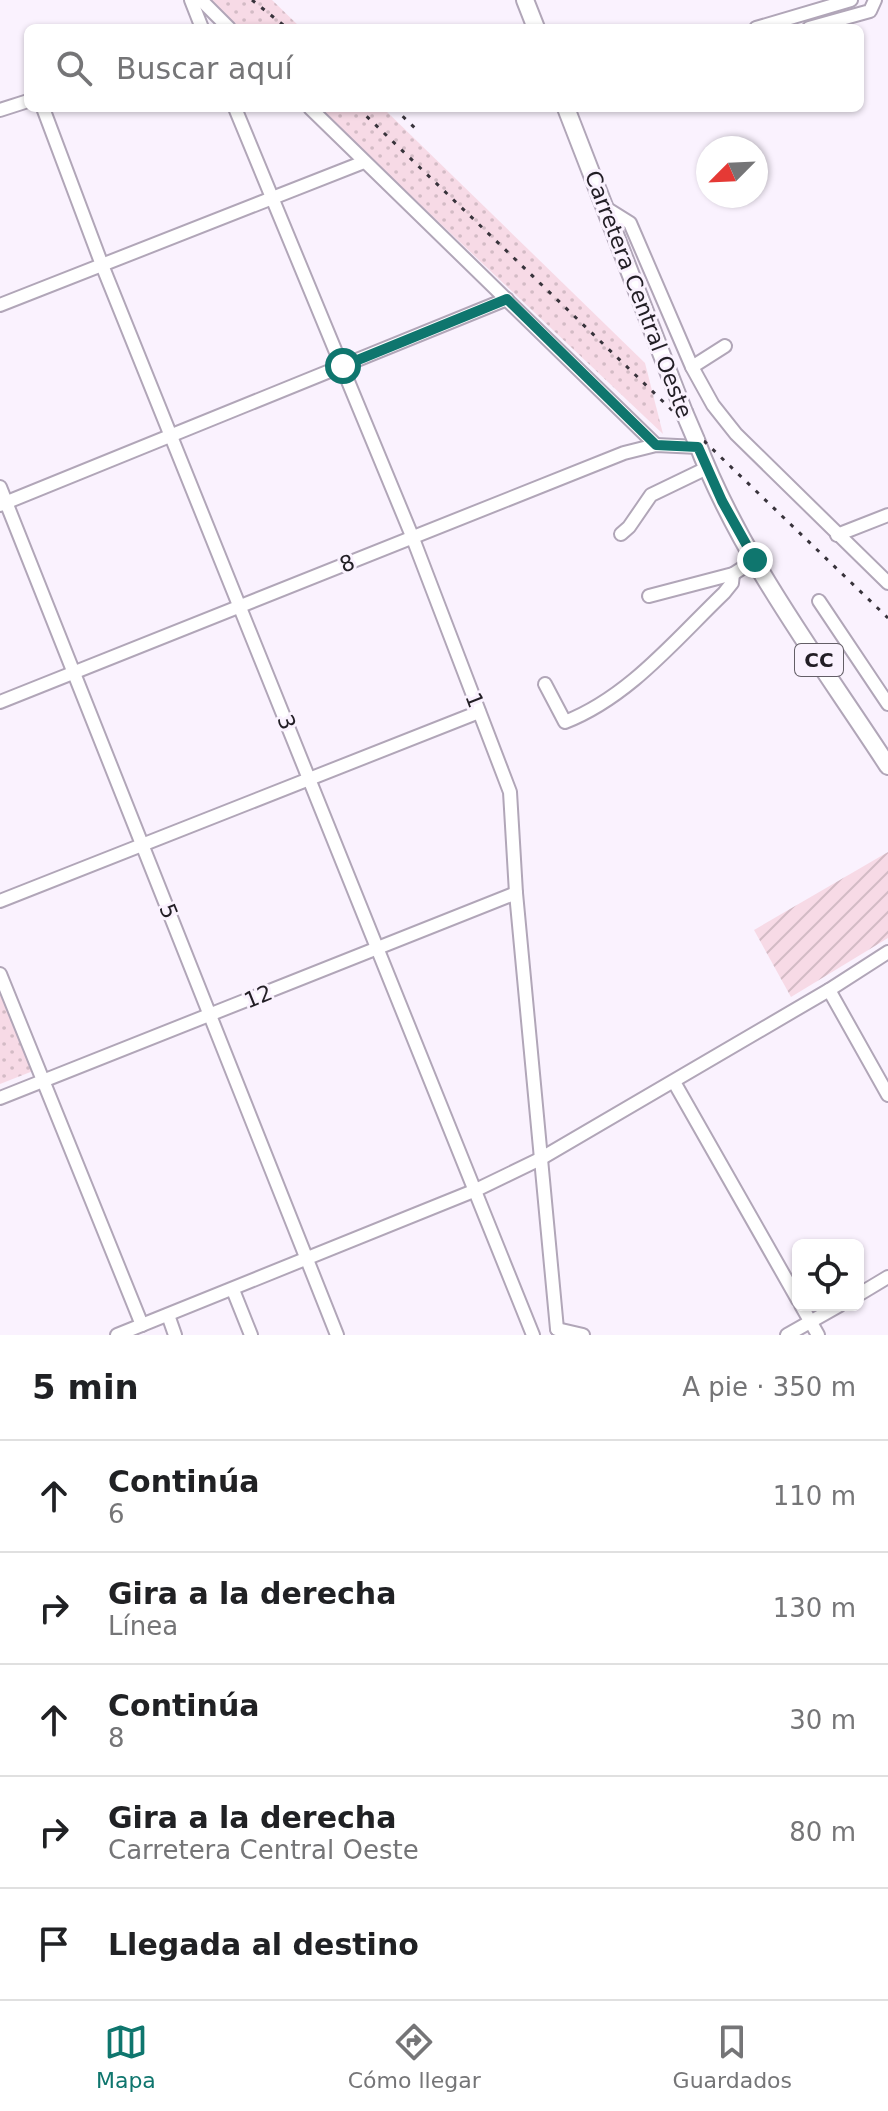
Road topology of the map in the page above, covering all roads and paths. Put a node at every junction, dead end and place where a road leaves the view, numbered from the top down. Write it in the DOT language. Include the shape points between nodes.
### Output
graph roads {
  1 [pos="191,0"];
  2 [pos="201,0"];
  3 [pos="525,0"];
  4 [pos="851,0"];
  5 [pos="875,0"];
  6 [pos="200,24"];
  7 [pos="221,24"];
  8 [pos="534,24"];
  9 [pos="770,24"];
  10 [pos="823,24"];
  11 [pos="24,102"];
  12 [pos="0,110"];
  13 [pos="45,112"];
  14 [pos="237,112"];
  15 [pos="314,112"];
  16 [pos="568,112"];
  17 [pos="364,162"];
  18 [pos="273,198"];
  19 [pos="606,208"];
  20 [pos="102,265"];
  21 [pos="507,299"];
  22 [pos="0,305"];
  23 [pos="725,346"];
  24 [pos="343,366"];
  25 [pos="692,367"];
  26 [pos="171,435"];
  27 [pos="697,444"];
  28 [pos="656,445"];
  29 [pos="707,468"];
  30 [pos="0,487"];
  31 [pos="3,504"];
  32 [pos="888,515"];
  33 [pos="621,534"];
  34 [pos="837,535"];
  35 [pos="412,536"];
  36 [pos="755,560"];
  37 [pos="733,574"];
  38 [pos="888,583"];
  39 [pos="649,596"];
  40 [pos="819,601"];
  41 [pos="241,607"];
  42 [pos="73,674"];
  43 [pos="545,684"];
  44 [pos="0,702"];
  45 [pos="888,704"];
  46 [pos="479,712"];
  47 [pos="888,766"];
  48 [pos="310,778"];
  49 [pos="143,844"];
  50 [pos="516,893"];
  51 [pos="0,901"];
  52 [pos="378,948"];
  53 [pos="888,952"];
  54 [pos="0,974"];
  55 [pos="829,990"];
  56 [pos="211,1015"];
  57 [pos="43,1081"];
  58 [pos="674,1082"];
  59 [pos="888,1095"];
  60 [pos="0,1098"];
  61 [pos="540,1159"];
  62 [pos="476,1190"];
  63 [pos="306,1260"];
  64 [pos="888,1277"];
  65 [pos="233,1290"];
  66 [pos="792,1290"];
  67 [pos="864,1291"];
  68 [pos="804,1311"];
  69 [pos="830,1311"];
  70 [pos="168,1315"];
  71 [pos="811,1322"];
  72 [pos="142,1325"];
  73 [pos="557,1329"];
  74 [pos="117,1335"];
  75 [pos="175,1335"];
  76 [pos="251,1335"];
  77 [pos="337,1335"];
  78 [pos="533,1335"];
  79 [pos="540,1335"];
  80 [pos="583,1335"];
  81 [pos="787,1335"];
  82 [pos="818,1335"];
  1 -- 6 [label="street"];
  2 -- 7 [label="street"];
  3 -- 8 [label="main road"];
  4 -- 9 [label="street"];
  5 -- 10 [label="street" via="870,11"];
  11 -- 12 [label="street"];
  13 -- 20 [label="street, 3"];
  14 -- 18 [label="street, 1"];
  15 -- 17 [label="street"];
  16 -- 19 [label="main road, Carretera Central Oeste / CC"];
  17 -- 18 [label="street"];
  17 -- 21 [label="street"];
  18 -- 20 [label="street"];
  18 -- 24 [label="street, 1"];
  19 -- 25 [label="street" via="630,223"];
  19 -- 27 [label="main road, Carretera Central Oeste / CC, bridge"];
  20 -- 22 [label="street"];
  20 -- 26 [label="street, 3"];
  21 -- 24 [label="street"];
  21 -- 28 [label="street"];
  23 -- 25 [label="street"];
  24 -- 26 [label="street"];
  24 -- 35 [label="street, 1"];
  25 -- 34 [label="street" via="736,434"];
  26 -- 31 [label="street"];
  26 -- 41 [label="street, 3"];
  27 -- 28 [label="street, 8"];
  27 -- 29 [label="main road, Carretera Central Oeste / CC"];
  28 -- 35 [label="street, 8"];
  29 -- 33 [label="street" via="651,495"];
  29 -- 36 [label="main road, Carretera Central Oeste / CC"];
  30 -- 31 [label="street, 5"];
  31 -- 42 [label="street, 5"];
  32 -- 34 [label="street"];
  34 -- 38 [label="street"];
  35 -- 41 [label="street, 8"];
  35 -- 46 [label="street, 1"];
  36 -- 37 [label="street"];
  36 -- 47 [label="main road, Carretera Central Oeste / CC"];
  37 -- 39 [label="street"];
  37 -- 43 [label="street" via="724,593 619,694 591,712 565,722"];
  40 -- 45 [label="street"];
  41 -- 42 [label="street, 8"];
  41 -- 48 [label="street, 3"];
  42 -- 44 [label="street, 8"];
  42 -- 49 [label="street, 5"];
  46 -- 48 [label="street"];
  46 -- 50 [label="street, 1" via="510,792"];
  48 -- 49 [label="street"];
  48 -- 52 [label="street, 3"];
  49 -- 51 [label="street"];
  49 -- 56 [label="street, 5"];
  50 -- 52 [label="street, 12"];
  50 -- 61 [label="street, 1"];
  52 -- 56 [label="street, 12"];
  52 -- 62 [label="street, 3"];
  53 -- 55 [label="street"];
  54 -- 57 [label="street"];
  55 -- 58 [label="street"];
  55 -- 59 [label="street"];
  56 -- 57 [label="street, 12"];
  56 -- 63 [label="street, 5"];
  57 -- 60 [label="street, 12"];
  57 -- 72 [label="street"];
  58 -- 61 [label="street"];
  58 -- 66 [label="street"];
  61 -- 62 [label="street"];
  61 -- 73 [label="street, 1"];
  62 -- 63 [label="street"];
  62 -- 78 [label="street, 3"];
  63 -- 65 [label="street"];
  63 -- 77 [label="street, 5"];
  64 -- 67 [label="street"];
  65 -- 70 [label="street"];
  65 -- 76 [label="street"];
  68 -- 71 [label="street"];
  69 -- 71 [label="street"];
  70 -- 72 [label="street"];
  70 -- 75 [label="street"];
  71 -- 81 [label="street"];
  71 -- 82 [label="street"];
  72 -- 74 [label="street"];
  73 -- 79 [label="street"];
  73 -- 80 [label="street"];
}
